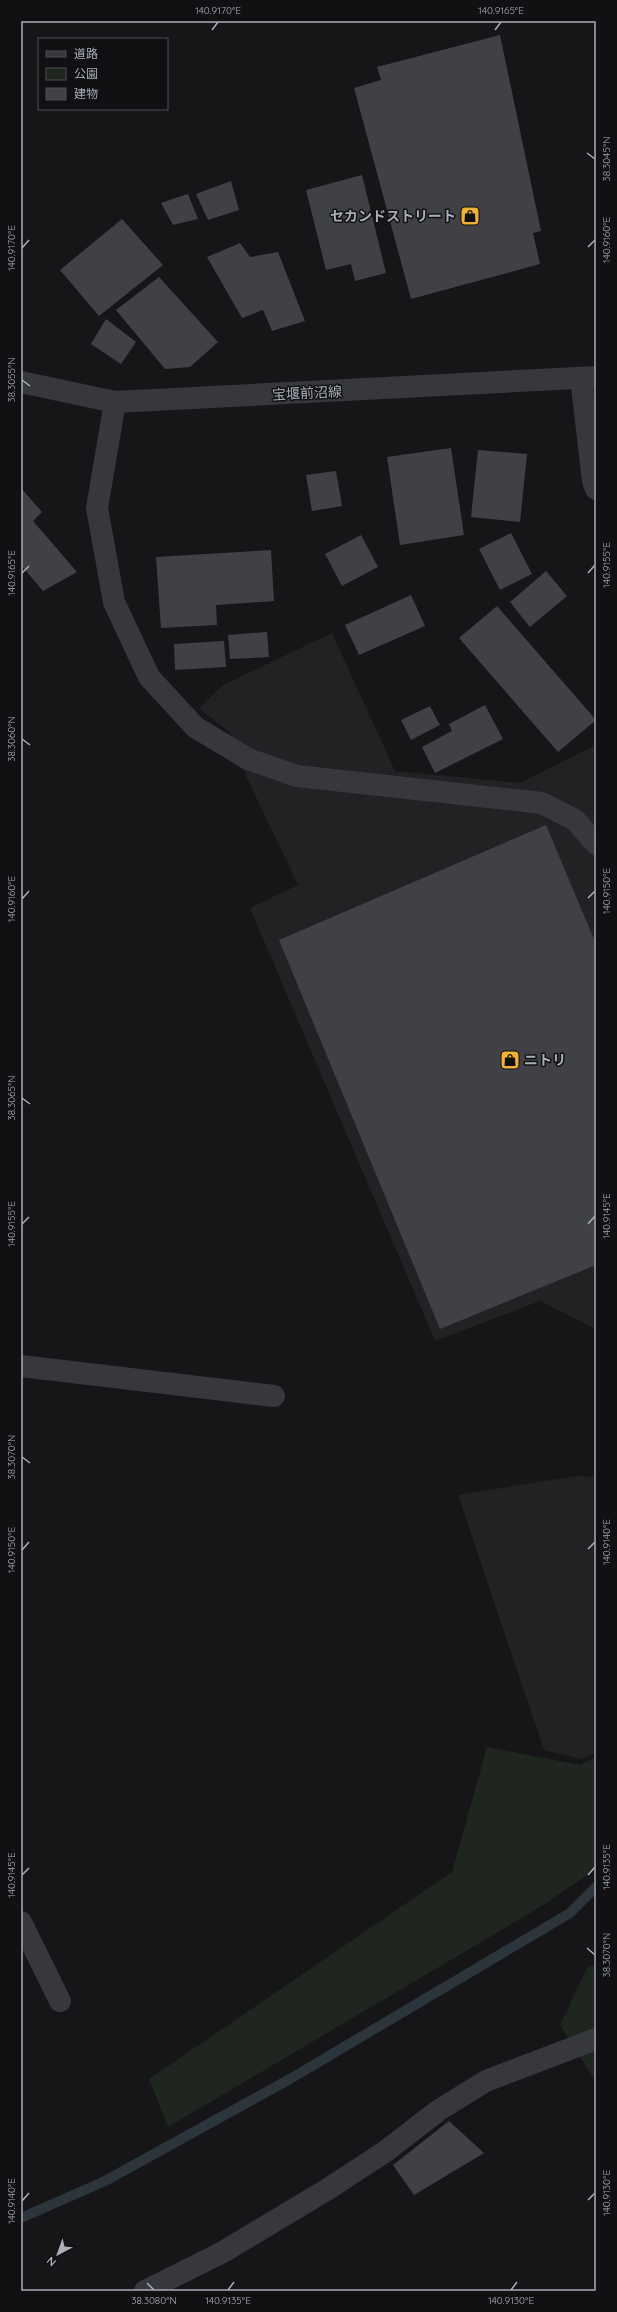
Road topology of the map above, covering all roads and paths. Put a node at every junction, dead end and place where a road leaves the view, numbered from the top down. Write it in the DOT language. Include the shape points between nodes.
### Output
graph roads {
  1 [pos="588,378"];
  2 [pos="21,382"];
  3 [pos="115,402"];
  4 [pos="596,489"];
  5 [pos="596,844"];
  6 [pos="21,1366"];
  7 [pos="274,1396"];
  8 [pos="21,1922"];
  9 [pos="60,2001"];
  10 [pos="596,2039"];
  11 [pos="145,2291"];
  1 -- 3 [label="street, 宝堰前沼線"];
  1 -- 4 [label="street" via="593,481"];
  2 -- 3 [label="street, 宝堰前沼線"];
  3 -- 5 [label="street" via="97,508 114,602 149,677 195,727 248,759 297,776 542,803 575,820"];
  6 -- 7 [label="street"];
  8 -- 9 [label="street"];
  10 -- 11 [label="street" via="486,2081 439,2110 386,2151 328,2188 223,2252"];
}
